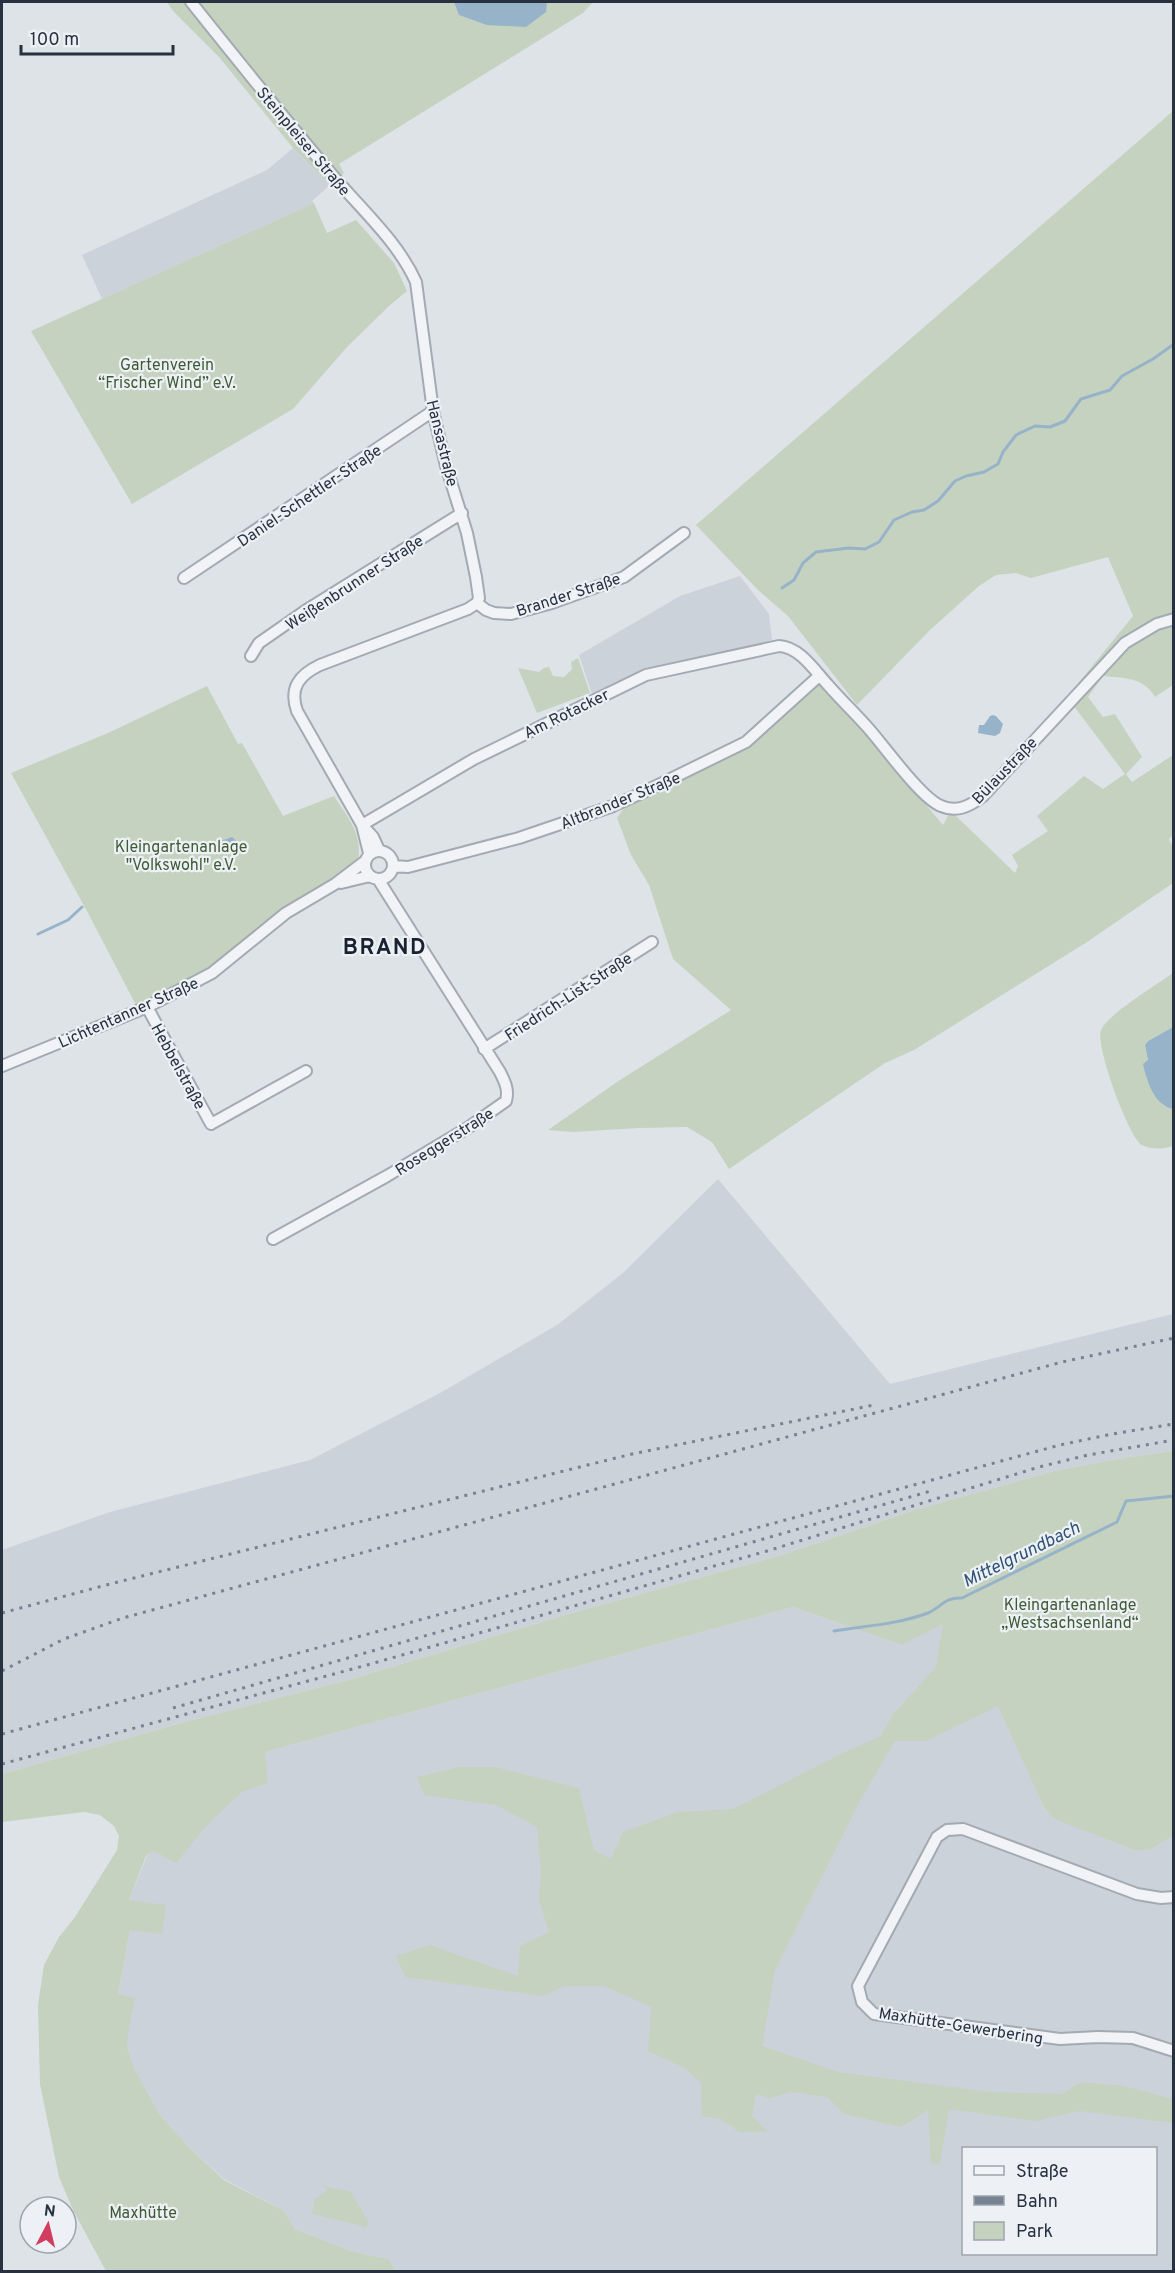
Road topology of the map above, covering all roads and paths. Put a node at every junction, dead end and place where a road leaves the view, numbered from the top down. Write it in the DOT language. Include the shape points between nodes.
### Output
graph roads {
  1 [pos="191,2"];
  2 [pos="416,282"];
  3 [pos="433,411"];
  4 [pos="462,513"];
  5 [pos="684,533"];
  6 [pos="184,578"];
  7 [pos="477,603"];
  8 [pos="1173,619"];
  9 [pos="786,646"];
  10 [pos="250,656"];
  11 [pos="819,676"];
  12 [pos="362,825"];
  13 [pos="371,855"];
  14 [pos="382,874"];
  15 [pos="335,884"];
  16 [pos="652,942"];
  17 [pos="147,1007"];
  18 [pos="484,1049"];
  19 [pos="2,1066"];
  20 [pos="306,1071"];
  21 [pos="273,1239"];
  22 [pos="1173,1897"];
  23 [pos="1173,2051"];
  1 -- 2 [label="street, Steinpleiser Straße" via="382,232"];
  2 -- 3 [label="street, Hansastraße"];
  3 -- 4 [label="street, Hansastraße"];
  3 -- 6 [label="street, Daniel-Schettler-Straße"];
  4 -- 7 [label="street, Hansastraße" via="476,577"];
  4 -- 10 [label="street, Weißenbrunner Straße" via="305,611 259,643"];
  5 -- 7 [label="street, Brander Straße" via="624,577 552,603 494,614"];
  7 -- 12 [label="street" via="308,670 297,682 297,711"];
  8 -- 11 [label="street, Bülaustraße" via="1125,643 983,796 960,809 942,807 928,799"];
  9 -- 11 [label="street, Bülaustraße"];
  9 -- 12 [label="street, Am Rotacker" via="646,675 484,754"];
  11 -- 14 [label="street, Altbrander Straße" via="746,742 613,806 519,838"];
  12 -- 13 [label="street"];
  13 -- 14 [label="street" via="364,868"];
  13 -- 14 [label="street" via="388,853 391,857"];
  13 -- 15 [label="street, Lichtentanner Straße"];
  14 -- 15 [label="street, Lichtentanner Straße"];
  14 -- 18 [label="street, Roseggerstraße" via="394,903"];
  15 -- 17 [label="street, Lichtentanner Straße" via="286,913 212,973"];
  16 -- 18 [label="street, Friedrich-List-Straße"];
  17 -- 19 [label="street, Lichtentanner Straße"];
  17 -- 20 [label="street, Hebbelstraße" via="211,1124"];
  18 -- 21 [label="street, Roseggerstraße" via="505,1081 506,1101 387,1176"];
  22 -- 23 [label="street, Maxhütte-Gewerbering" via="1137,1894 963,1829 947,1830 937,1837 858,1986 862,2002 874,2014 1060,2039 1133,2038"];
}
